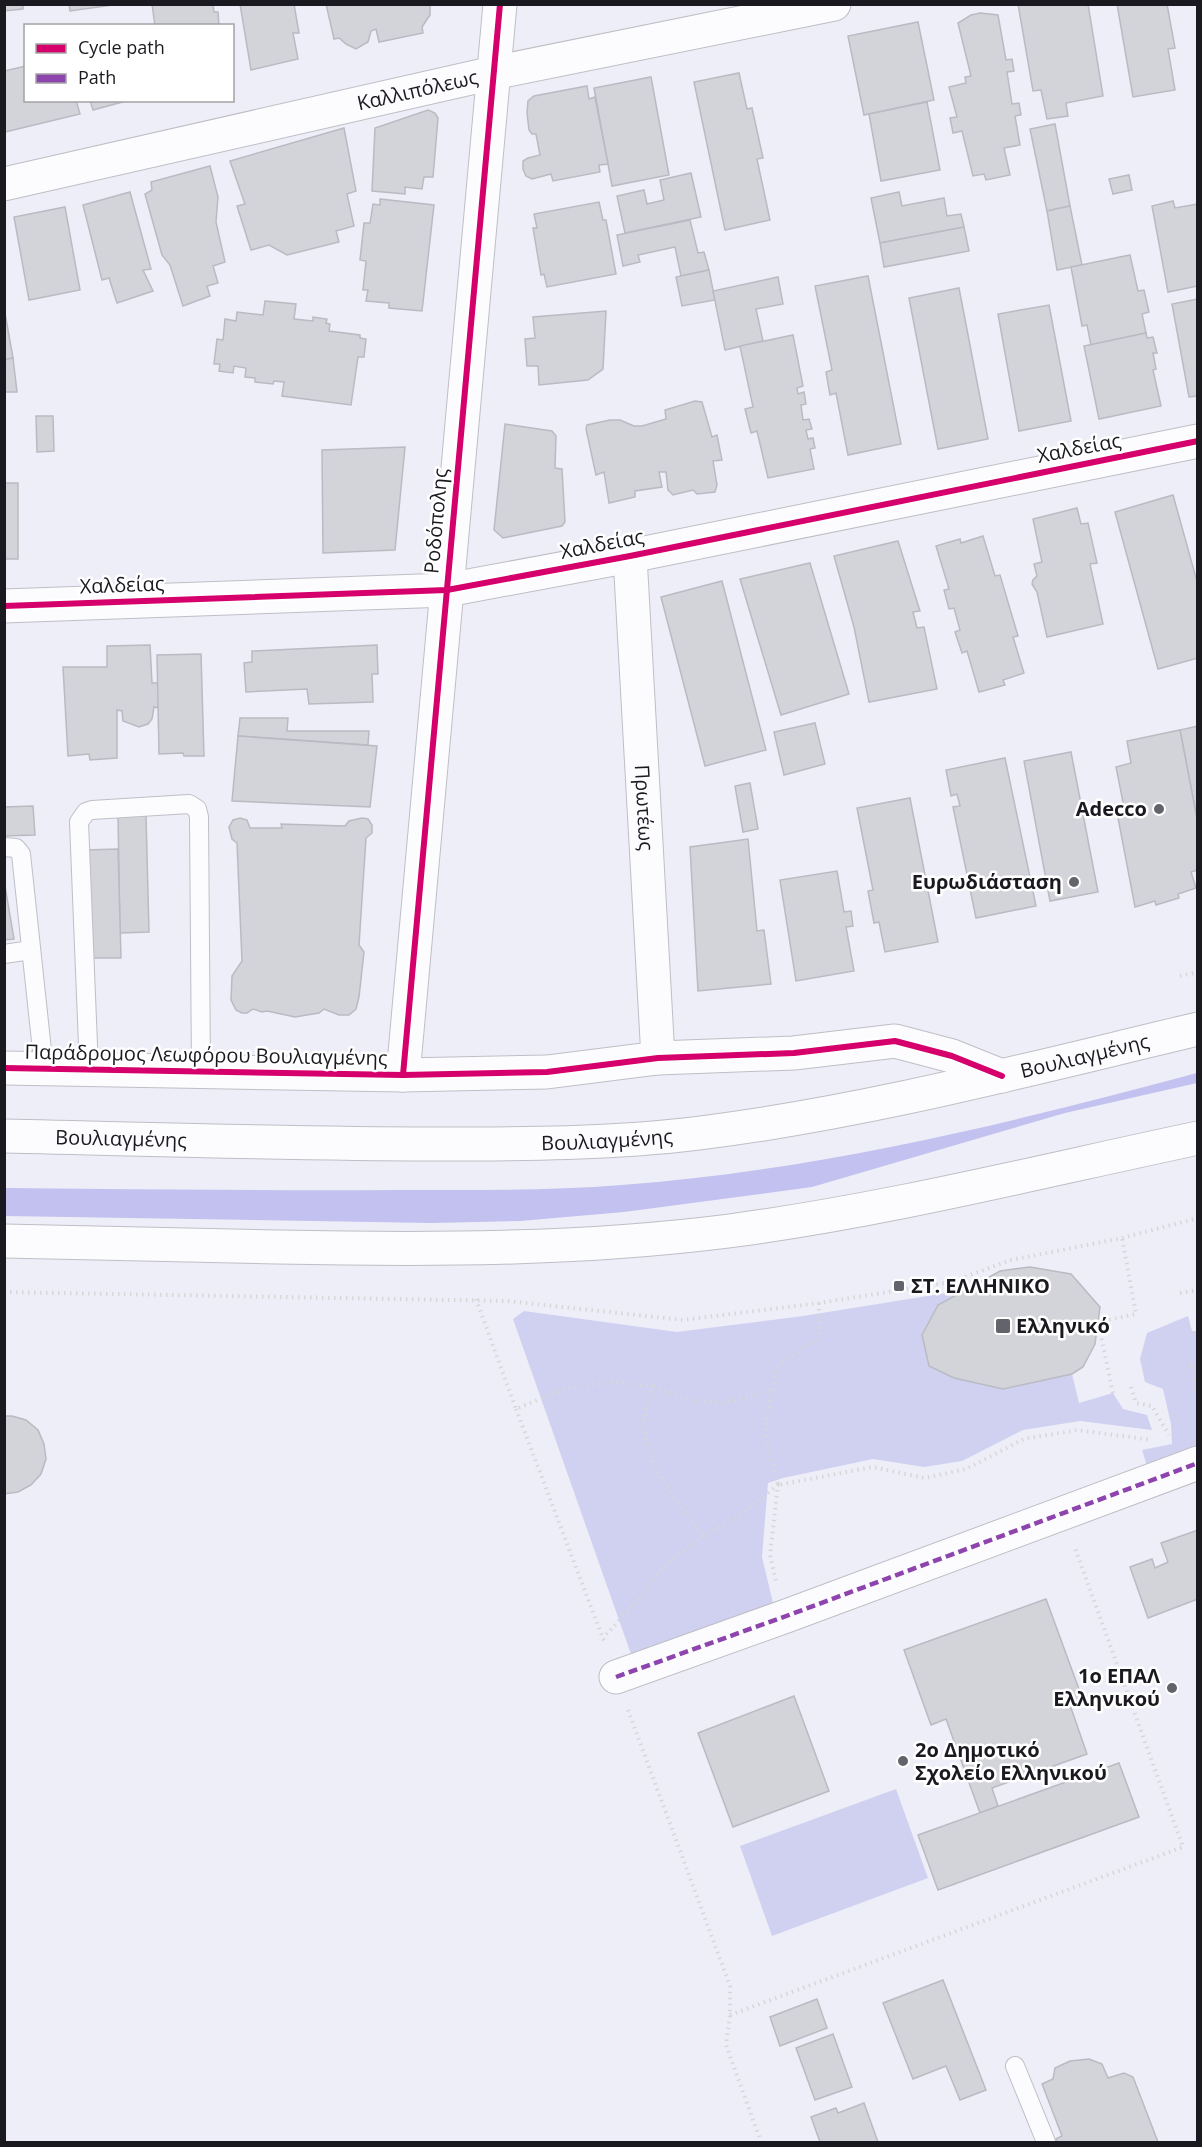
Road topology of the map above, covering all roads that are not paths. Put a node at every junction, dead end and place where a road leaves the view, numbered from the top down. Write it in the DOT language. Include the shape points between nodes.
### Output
graph roads {
  1 [pos="500,4"];
  2 [pos="834,4"];
  3 [pos="493,73"];
  4 [pos="4,184"];
  5 [pos="1197,441"];
  6 [pos="630,556"];
  7 [pos="447,590"];
  8 [pos="4,606"];
  9 [pos="4,847"];
  10 [pos="31,950"];
  11 [pos="4,954"];
  12 [pos="1197,1029"];
  13 [pos="658,1058"];
  14 [pos="4,1068"];
  15 [pos="44,1069"];
  16 [pos="89,1070"];
  17 [pos="201,1072"];
  18 [pos="403,1076"];
  19 [pos="1002,1076"];
  20 [pos="4,1136"];
  21 [pos="1197,1138"];
  22 [pos="4,1241"];
  23 [pos="1197,1463"];
  24 [pos="616,1677"];
  25 [pos="1015,2066"];
  26 [pos="1046,2142"];
  1 -- 3 [label="street, Ροδόπολης"];
  2 -- 3 [label="street, Καλλιπόλεως"];
  3 -- 4 [label="street, Καλλιπόλεως"];
  3 -- 7 [label="street, Ροδόπολης"];
  5 -- 6 [label="street, Χαλδείας"];
  6 -- 7 [label="street, Χαλδείας"];
  6 -- 13 [label="street, Πρωτέως"];
  7 -- 8 [label="street, Χαλδείας"];
  7 -- 18 [label="street, Ροδόπολης"];
  9 -- 10 [label="lane" via="16,848 21,854"];
  10 -- 11 [label="lane"];
  10 -- 15 [label="lane"];
  12 -- 19 [label="street, Βουλιαγμένης"];
  13 -- 18 [label="street, Παράδρομος Λεωφόρου Βουλιαγμένης" via="547,1072"];
  13 -- 19 [label="street, Παράδρομος Λεωφόρου Βουλιαγμένης" via="794,1053 896,1041 952,1056"];
  14 -- 15 [label="street, Παράδρομος Λεωφόρου Βουλιαγμένης"];
  15 -- 16 [label="street, Παράδρομος Λεωφόρου Βουλιαγμένης"];
  16 -- 17 [label="street, Παράδρομος Λεωφόρου Βουλιαγμένης"];
  16 -- 17 [label="lane" via="79,822 92,810 189,804 197,809 199,817"];
  17 -- 18 [label="street, Παράδρομος Λεωφόρου Βουλιαγμένης"];
  19 -- 20 [label="street, Βουλιαγμένης" via="788,1119 699,1133 589,1142 379,1144"];
  21 -- 22 [label="street" via="888,1205 729,1231 605,1243 499,1249 391,1249"];
  23 -- 24 [label="street"];
  25 -- 26 [label="lane"];
}
